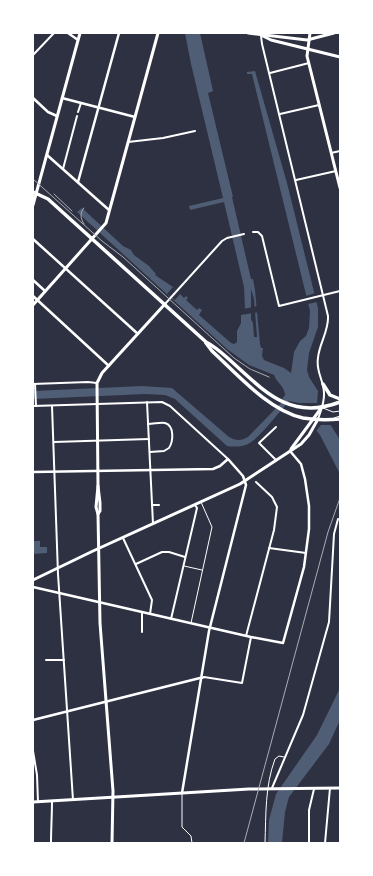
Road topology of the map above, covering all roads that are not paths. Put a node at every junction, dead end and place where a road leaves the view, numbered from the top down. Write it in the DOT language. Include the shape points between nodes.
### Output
graph roads {
  1 [pos="54,33"];
  2 [pos="68,33"];
  3 [pos="80,33"];
  4 [pos="119,33"];
  5 [pos="158,33"];
  6 [pos="248,33"];
  7 [pos="286,33"];
  8 [pos="310,33"];
  9 [pos="334,33"];
  10 [pos="261,36"];
  11 [pos="285,37"];
  12 [pos="78,40"];
  13 [pos="309,40"];
  14 [pos="308,49"];
  15 [pos="33,55"];
  16 [pos="340,57"];
  17 [pos="309,63"];
  18 [pos="270,73"];
  19 [pos="33,98"];
  20 [pos="62,98"];
  21 [pos="81,103"];
  22 [pos="319,105"];
  23 [pos="98,107"];
  24 [pos="78,112"];
  25 [pos="280,114"];
  26 [pos="57,116"];
  27 [pos="77,116"];
  28 [pos="135,117"];
  29 [pos="195,131"];
  30 [pos="128,142"];
  31 [pos="340,151"];
  32 [pos="331,153"];
  33 [pos="46,154"];
  34 [pos="63,169"];
  35 [pos="336,171"];
  36 [pos="296,180"];
  37 [pos="78,182"];
  38 [pos="340,188"];
  39 [pos="34,194"];
  40 [pos="33,205"];
  41 [pos="109,210"];
  42 [pos="253,232"];
  43 [pos="243,234"];
  44 [pos="33,239"];
  45 [pos="92,239"];
  46 [pos="66,268"];
  47 [pos="33,280"];
  48 [pos="45,291"];
  49 [pos="340,291"];
  50 [pos="323,295"];
  51 [pos="33,296"];
  52 [pos="37,300"];
  53 [pos="165,304"];
  54 [pos="33,305"];
  55 [pos="138,334"];
  56 [pos="206,342"];
  57 [pos="109,366"];
  58 [pos="34,384"];
  59 [pos="97,384"];
  60 [pos="323,384"];
  61 [pos="340,401"];
  62 [pos="148,402"];
  63 [pos="97,404"];
  64 [pos="34,406"];
  65 [pos="52,406"];
  66 [pos="321,408"];
  67 [pos="340,411"];
  68 [pos="340,417"];
  69 [pos="314,419"];
  70 [pos="318,419"];
  71 [pos="148,424"];
  72 [pos="276,427"];
  73 [pos="149,440"];
  74 [pos="97,441"];
  75 [pos="54,442"];
  76 [pos="290,451"];
  77 [pos="150,452"];
  78 [pos="228,459"];
  79 [pos="277,460"];
  80 [pos="150,470"];
  81 [pos="54,471"];
  82 [pos="98,471"];
  83 [pos="33,472"];
  84 [pos="245,481"];
  85 [pos="256,482"];
  86 [pos="200,502"];
  87 [pos="195,504"];
  88 [pos="152,505"];
  89 [pos="158,505"];
  90 [pos="338,519"];
  91 [pos="153,524"];
  92 [pos="123,538"];
  93 [pos="99,548"];
  94 [pos="269,548"];
  95 [pos="307,553"];
  96 [pos="186,557"];
  97 [pos="135,564"];
  98 [pos="183,566"];
  99 [pos="58,568"];
  100 [pos="202,570"];
  101 [pos="33,580"];
  102 [pos="33,587"];
  103 [pos="59,593"];
  104 [pos="100,602"];
  105 [pos="142,612"];
  106 [pos="150,614"];
  107 [pos="171,619"];
  108 [pos="191,623"];
  109 [pos="210,628"];
  110 [pos="142,632"];
  111 [pos="246,636"];
  112 [pos="251,637"];
  113 [pos="46,660"];
  114 [pos="64,660"];
  115 [pos="200,678"];
  116 [pos="106,701"];
  117 [pos="67,711"];
  118 [pos="33,720"];
  119 [pos="33,751"];
  120 [pos="286,757"];
  121 [pos="272,788"];
  122 [pos="315,788"];
  123 [pos="330,788"];
  124 [pos="340,788"];
  125 [pos="182,792"];
  126 [pos="114,797"];
  127 [pos="73,800"];
  128 [pos="52,801"];
  129 [pos="33,802"];
  130 [pos="38,802"];
  131 [pos="51,843"];
  132 [pos="112,843"];
  133 [pos="192,843"];
  134 [pos="265,843"];
  135 [pos="309,843"];
  136 [pos="325,843"];
  1 -- 15 [label="street"];
  2 -- 12 [label="street"];
  3 -- 12 [label="main road"];
  4 -- 23 [label="street"];
  5 -- 28 [label="main road"];
  6 -- 10 [label="main road"];
  7 -- 11 [label="street"];
  8 -- 13 [label="main road"];
  9 -- 13 [label="main road"];
  10 -- 11 [label="main road"];
  10 -- 14 [label="main road"];
  10 -- 18 [label="street"];
  11 -- 13 [label="main road"];
  12 -- 20 [label="main road"];
  13 -- 14 [label="main road"];
  14 -- 16 [label="main road"];
  14 -- 17 [label="main road"];
  17 -- 18 [label="street"];
  17 -- 22 [label="main road"];
  18 -- 25 [label="street"];
  19 -- 26 [label="street" via="48,112"];
  20 -- 21 [label="street"];
  20 -- 26 [label="main road"];
  21 -- 23 [label="street"];
  21 -- 24 [label="street"];
  22 -- 25 [label="street"];
  22 -- 32 [label="main road"];
  23 -- 28 [label="street"];
  23 -- 37 [label="street"];
  25 -- 36 [label="street"];
  26 -- 33 [label="main road"];
  27 -- 34 [label="street"];
  28 -- 30 [label="main road"];
  29 -- 30 [label="street"];
  30 -- 41 [label="main road"];
  31 -- 32 [label="street"];
  32 -- 35 [label="main road"];
  33 -- 34 [label="street"];
  33 -- 39 [label="main road"];
  34 -- 37 [label="street"];
  35 -- 36 [label="street"];
  35 -- 38 [label="main road"];
  36 -- 50 [label="street"];
  37 -- 41 [label="street"];
  39 -- 40 [label="main road"];
  39 -- 45 [label="main road" via="48,199"];
  41 -- 45 [label="main road" via="106,223"];
  42 -- 50 [label="street" via="258,232 262,237 279,306"];
  43 -- 53 [label="street" via="220,243"];
  44 -- 46 [label="street"];
  45 -- 46 [label="main road"];
  45 -- 53 [label="main road"];
  46 -- 48 [label="main road"];
  46 -- 55 [label="street"];
  47 -- 48 [label="street"];
  48 -- 52 [label="main road"];
  49 -- 50 [label="street"];
  50 -- 60 [label="street" via="328,320 317,364"];
  51 -- 52 [label="street"];
  52 -- 54 [label="main road"];
  52 -- 57 [label="street"];
  53 -- 55 [label="main road"];
  53 -- 56 [label="main road"];
  55 -- 57 [label="main road"];
  56 -- 66 [label="main road" via="218,349 265,392 282,402 301,407"];
  56 -- 69 [label="main road" via="212,351 276,407 298,417"];
  57 -- 59 [label="main road"];
  58 -- 59 [label="street"];
  58 -- 64 [label="street"];
  59 -- 63 [label="main road"];
  60 -- 61 [label="main road" via="330,396"];
  60 -- 66 [label="street"];
  61 -- 66 [label="main road"];
  62 -- 63 [label="street"];
  62 -- 71 [label="street"];
  62 -- 78 [label="street" via="162,402 170,406"];
  63 -- 65 [label="street"];
  63 -- 74 [label="main road"];
  64 -- 65 [label="street"];
  65 -- 75 [label="street"];
  66 -- 67 [label="lane" via="333,412"];
  66 -- 69 [label="main road"];
  66 -- 70 [label="street"];
  68 -- 70 [label="main road"];
  69 -- 70 [label="main road"];
  69 -- 76 [label="main road"];
  70 -- 76 [label="main road" via="301,444"];
  71 -- 73 [label="street"];
  71 -- 77 [label="street" via="165,423 172,432 172,444 169,448"];
  72 -- 79 [label="street" via="259,443"];
  73 -- 74 [label="street"];
  73 -- 77 [label="street"];
  74 -- 75 [label="street"];
  74 -- 82 [label="main road"];
  75 -- 81 [label="street"];
  76 -- 79 [label="main road"];
  76 -- 95 [label="street" via="300,464 305,479 309,506"];
  77 -- 80 [label="street"];
  78 -- 80 [label="street" via="213,469"];
  78 -- 84 [label="street"];
  79 -- 84 [label="main road"];
  80 -- 82 [label="street"];
  80 -- 88 [label="street"];
  81 -- 82 [label="street"];
  81 -- 83 [label="street"];
  81 -- 99 [label="street"];
  82 -- 93 [label="main road" via="96,507"];
  84 -- 86 [label="main road"];
  84 -- 109 [label="street"];
  85 -- 94 [label="street" via="272,497 277,507"];
  86 -- 87 [label="main road"];
  86 -- 100 [label="lane" via="212,527"];
  87 -- 91 [label="main road"];
  87 -- 96 [label="street" via="197,508"];
  88 -- 89 [label="street"];
  88 -- 91 [label="street"];
  90 -- 120 [label="street" via="334,534 329,622 303,716"];
  91 -- 92 [label="main road"];
  92 -- 93 [label="main road"];
  92 -- 97 [label="street"];
  93 -- 99 [label="main road"];
  93 -- 104 [label="main road"];
  94 -- 95 [label="street"];
  94 -- 111 [label="street"];
  95 -- 112 [label="street" via="284,642"];
  96 -- 97 [label="street" via="162,552"];
  96 -- 98 [label="street"];
  97 -- 106 [label="street" via="152,600"];
  98 -- 100 [label="lane"];
  98 -- 107 [label="street"];
  99 -- 101 [label="main road"];
  99 -- 103 [label="street"];
  100 -- 108 [label="lane"];
  102 -- 103 [label="street"];
  103 -- 104 [label="street"];
  103 -- 114 [label="street"];
  104 -- 105 [label="street"];
  104 -- 116 [label="main road"];
  105 -- 106 [label="street"];
  105 -- 110 [label="street"];
  106 -- 107 [label="street"];
  107 -- 108 [label="street"];
  108 -- 109 [label="street"];
  109 -- 111 [label="street"];
  109 -- 115 [label="street"];
  111 -- 112 [label="street"];
  112 -- 115 [label="street" via="242,683"];
  113 -- 114 [label="street"];
  114 -- 117 [label="street"];
  115 -- 116 [label="street"];
  115 -- 125 [label="street"];
  116 -- 117 [label="street"];
  116 -- 126 [label="main road"];
  117 -- 118 [label="street"];
  117 -- 127 [label="street"];
  119 -- 130 [label="street"];
  120 -- 121 [label="street"];
  120 -- 134 [label="lane" via="279,756 275,759 267,787"];
  121 -- 122 [label="main road"];
  121 -- 125 [label="main road"];
  122 -- 123 [label="main road"];
  122 -- 135 [label="street" via="309,810"];
  123 -- 124 [label="main road"];
  123 -- 136 [label="street"];
  125 -- 126 [label="main road"];
  125 -- 133 [label="lane" via="182,827 191,836"];
  126 -- 127 [label="main road"];
  126 -- 132 [label="main road"];
  127 -- 128 [label="main road"];
  128 -- 130 [label="main road"];
  128 -- 131 [label="street"];
  129 -- 130 [label="main road"];
}
